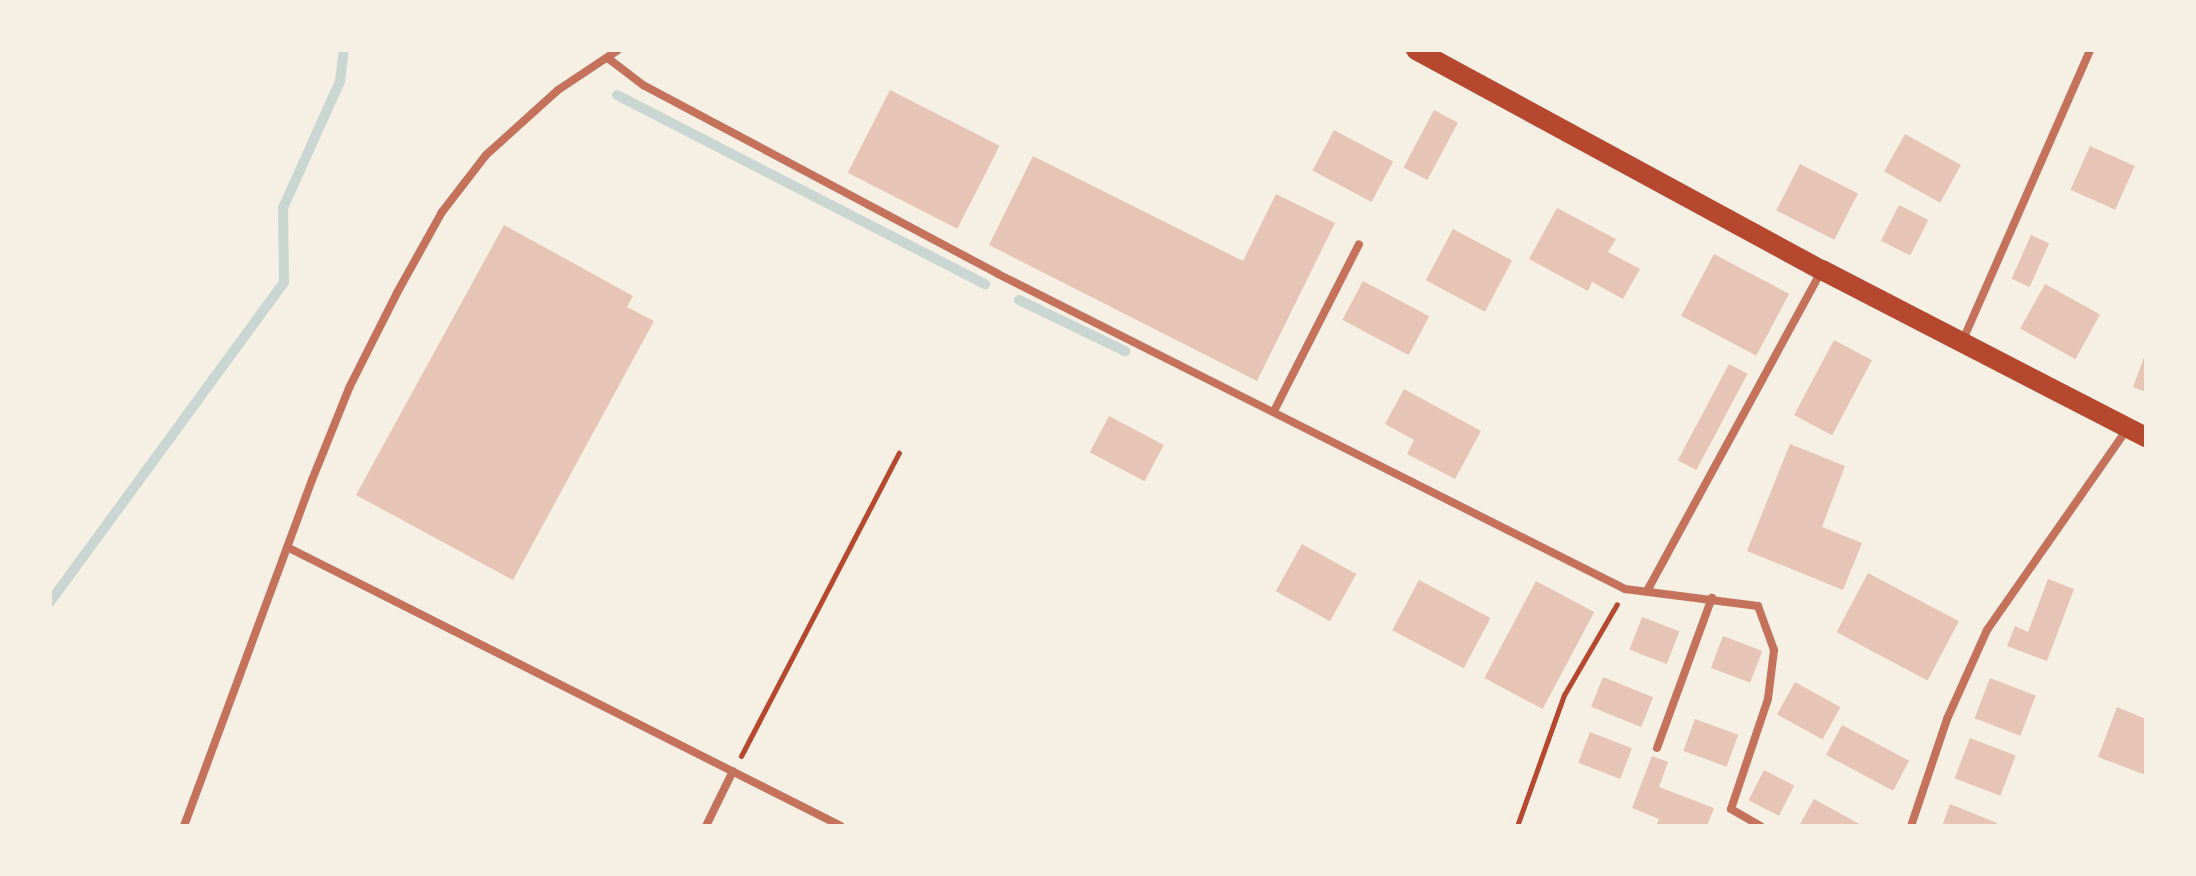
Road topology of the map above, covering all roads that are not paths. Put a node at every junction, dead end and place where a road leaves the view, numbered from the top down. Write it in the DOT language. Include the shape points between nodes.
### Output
graph roads {
  1 [pos="618,50"];
  2 [pos="1416,50"];
  3 [pos="2090,50"];
  4 [pos="609,59"];
  5 [pos="1359,244"];
  6 [pos="1822,270"];
  7 [pos="1962,342"];
  8 [pos="1274,411"];
  9 [pos="2137,433"];
  10 [pos="287,547"];
  11 [pos="1647,591"];
  12 [pos="1712,598"];
  13 [pos="1657,748"];
  14 [pos="733,771"];
  15 [pos="184,826"];
  16 [pos="706,826"];
  17 [pos="841,826"];
  18 [pos="1760,826"];
  19 [pos="1911,826"];
  1 -- 4 [label="street"];
  2 -- 6 [label="main road"];
  3 -- 7 [label="street"];
  4 -- 8 [label="street" via="643,85 971,259"];
  4 -- 10 [label="street" via="558,90 486,155 442,212 350,386"];
  5 -- 8 [label="street"];
  6 -- 7 [label="main road"];
  6 -- 11 [label="street"];
  7 -- 9 [label="main road"];
  8 -- 11 [label="street" via="1625,589"];
  9 -- 19 [label="street" via="1987,630 1947,719"];
  10 -- 14 [label="street"];
  10 -- 15 [label="street"];
  11 -- 12 [label="street"];
  12 -- 13 [label="street"];
  12 -- 18 [label="street" via="1758,606 1774,650 1768,699 1731,809"];
  14 -- 16 [label="street"];
  14 -- 17 [label="street"];
}
